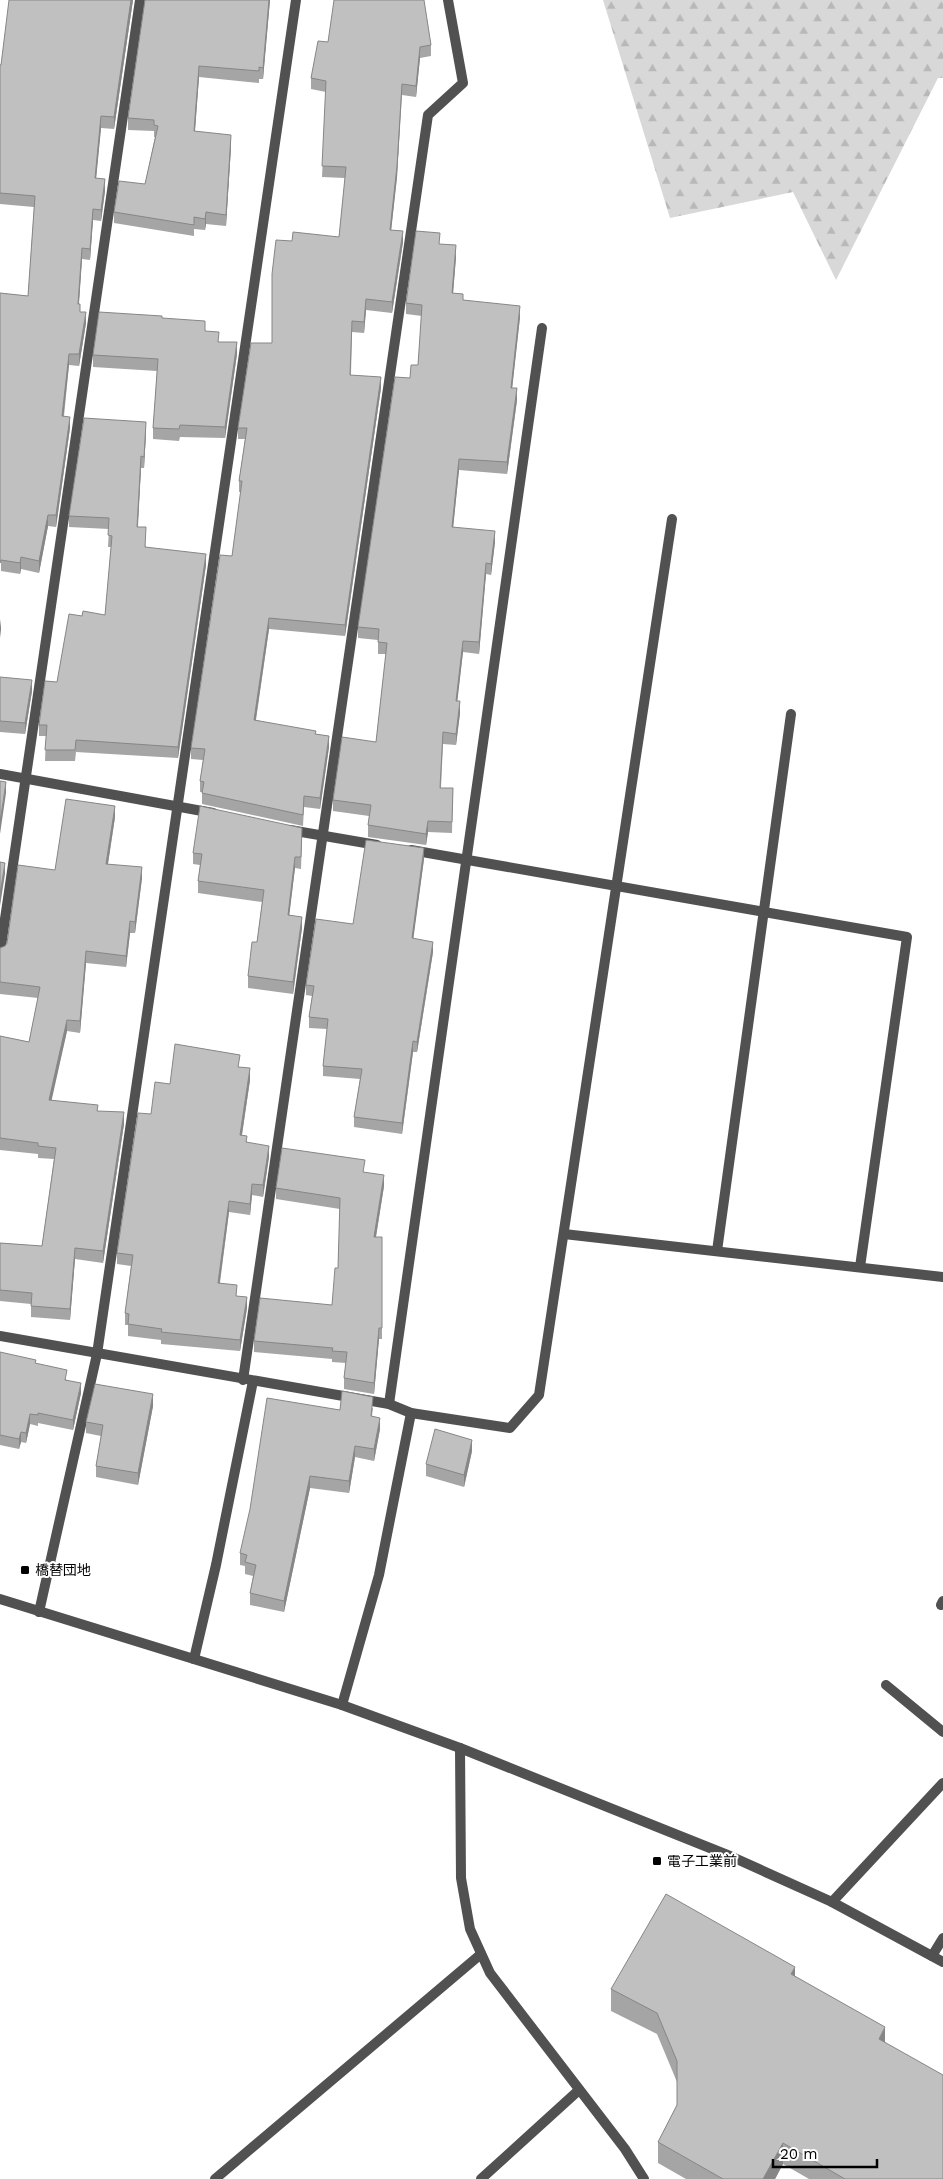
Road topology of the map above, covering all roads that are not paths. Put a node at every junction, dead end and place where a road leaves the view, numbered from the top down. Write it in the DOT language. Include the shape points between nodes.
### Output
graph roads {
  1 [pos="140,0"];
  2 [pos="296,0"];
  3 [pos="448,0"];
  4 [pos="542,328"];
  5 [pos="672,519"];
  6 [pos="791,714"];
  7 [pos="0,774"];
  8 [pos="24,779"];
  9 [pos="177,806"];
  10 [pos="225,816"];
  11 [pos="284,828"];
  12 [pos="322,837"];
  13 [pos="466,858"];
  14 [pos="616,885"];
  15 [pos="764,911"];
  16 [pos="0,954"];
  17 [pos="564,1234"];
  18 [pos="717,1251"];
  19 [pos="860,1267"];
  20 [pos="943,1276"];
  21 [pos="0,1336"];
  22 [pos="97,1354"];
  23 [pos="248,1380"];
  24 [pos="388,1404"];
  25 [pos="411,1413"];
  26 [pos="0,1599"];
  27 [pos="38,1612"];
  28 [pos="194,1659"];
  29 [pos="886,1685"];
  30 [pos="342,1705"];
  31 [pos="943,1732"];
  32 [pos="460,1748"];
  33 [pos="943,1783"];
  34 [pos="832,1902"];
  35 [pos="943,1938"];
  36 [pos="481,1954"];
  37 [pos="932,1956"];
  38 [pos="943,1962"];
  39 [pos="579,2090"];
  40 [pos="215,2179"];
  41 [pos="481,2179"];
  42 [pos="644,2179"];
  1 -- 8 [label="street"];
  2 -- 9 [label="street"];
  3 -- 12 [label="street" via="463,83 428,115"];
  4 -- 13 [label="street"];
  5 -- 14 [label="street"];
  6 -- 15 [label="street"];
  7 -- 8 [label="street"];
  8 -- 9 [label="street"];
  8 -- 16 [label="street"];
  9 -- 10 [label="street"];
  9 -- 22 [label="street"];
  11 -- 12 [label="street"];
  12 -- 13 [label="street"];
  12 -- 23 [label="street"];
  13 -- 14 [label="street"];
  13 -- 24 [label="street"];
  14 -- 15 [label="street"];
  14 -- 17 [label="street"];
  15 -- 18 [label="street"];
  15 -- 19 [label="street" via="907,937"];
  17 -- 18 [label="street"];
  17 -- 25 [label="street" via="539,1395 510,1428"];
  18 -- 19 [label="street"];
  19 -- 20 [label="street"];
  21 -- 22 [label="street"];
  22 -- 23 [label="street"];
  22 -- 27 [label="street"];
  23 -- 24 [label="street"];
  23 -- 28 [label="street" via="216,1565"];
  24 -- 25 [label="street"];
  25 -- 30 [label="street" via="379,1575"];
  26 -- 27 [label="street"];
  27 -- 28 [label="street"];
  28 -- 30 [label="street"];
  29 -- 31 [label="street"];
  30 -- 32 [label="street"];
  32 -- 34 [label="street" via="730,1856"];
  32 -- 36 [label="street" via="461,1878 470,1930"];
  33 -- 34 [label="street"];
  34 -- 37 [label="street"];
  35 -- 37 [label="street"];
  36 -- 39 [label="street" via="490,1973"];
  36 -- 40 [label="street"];
  37 -- 38 [label="street"];
  39 -- 41 [label="street"];
  39 -- 42 [label="street"];
}
